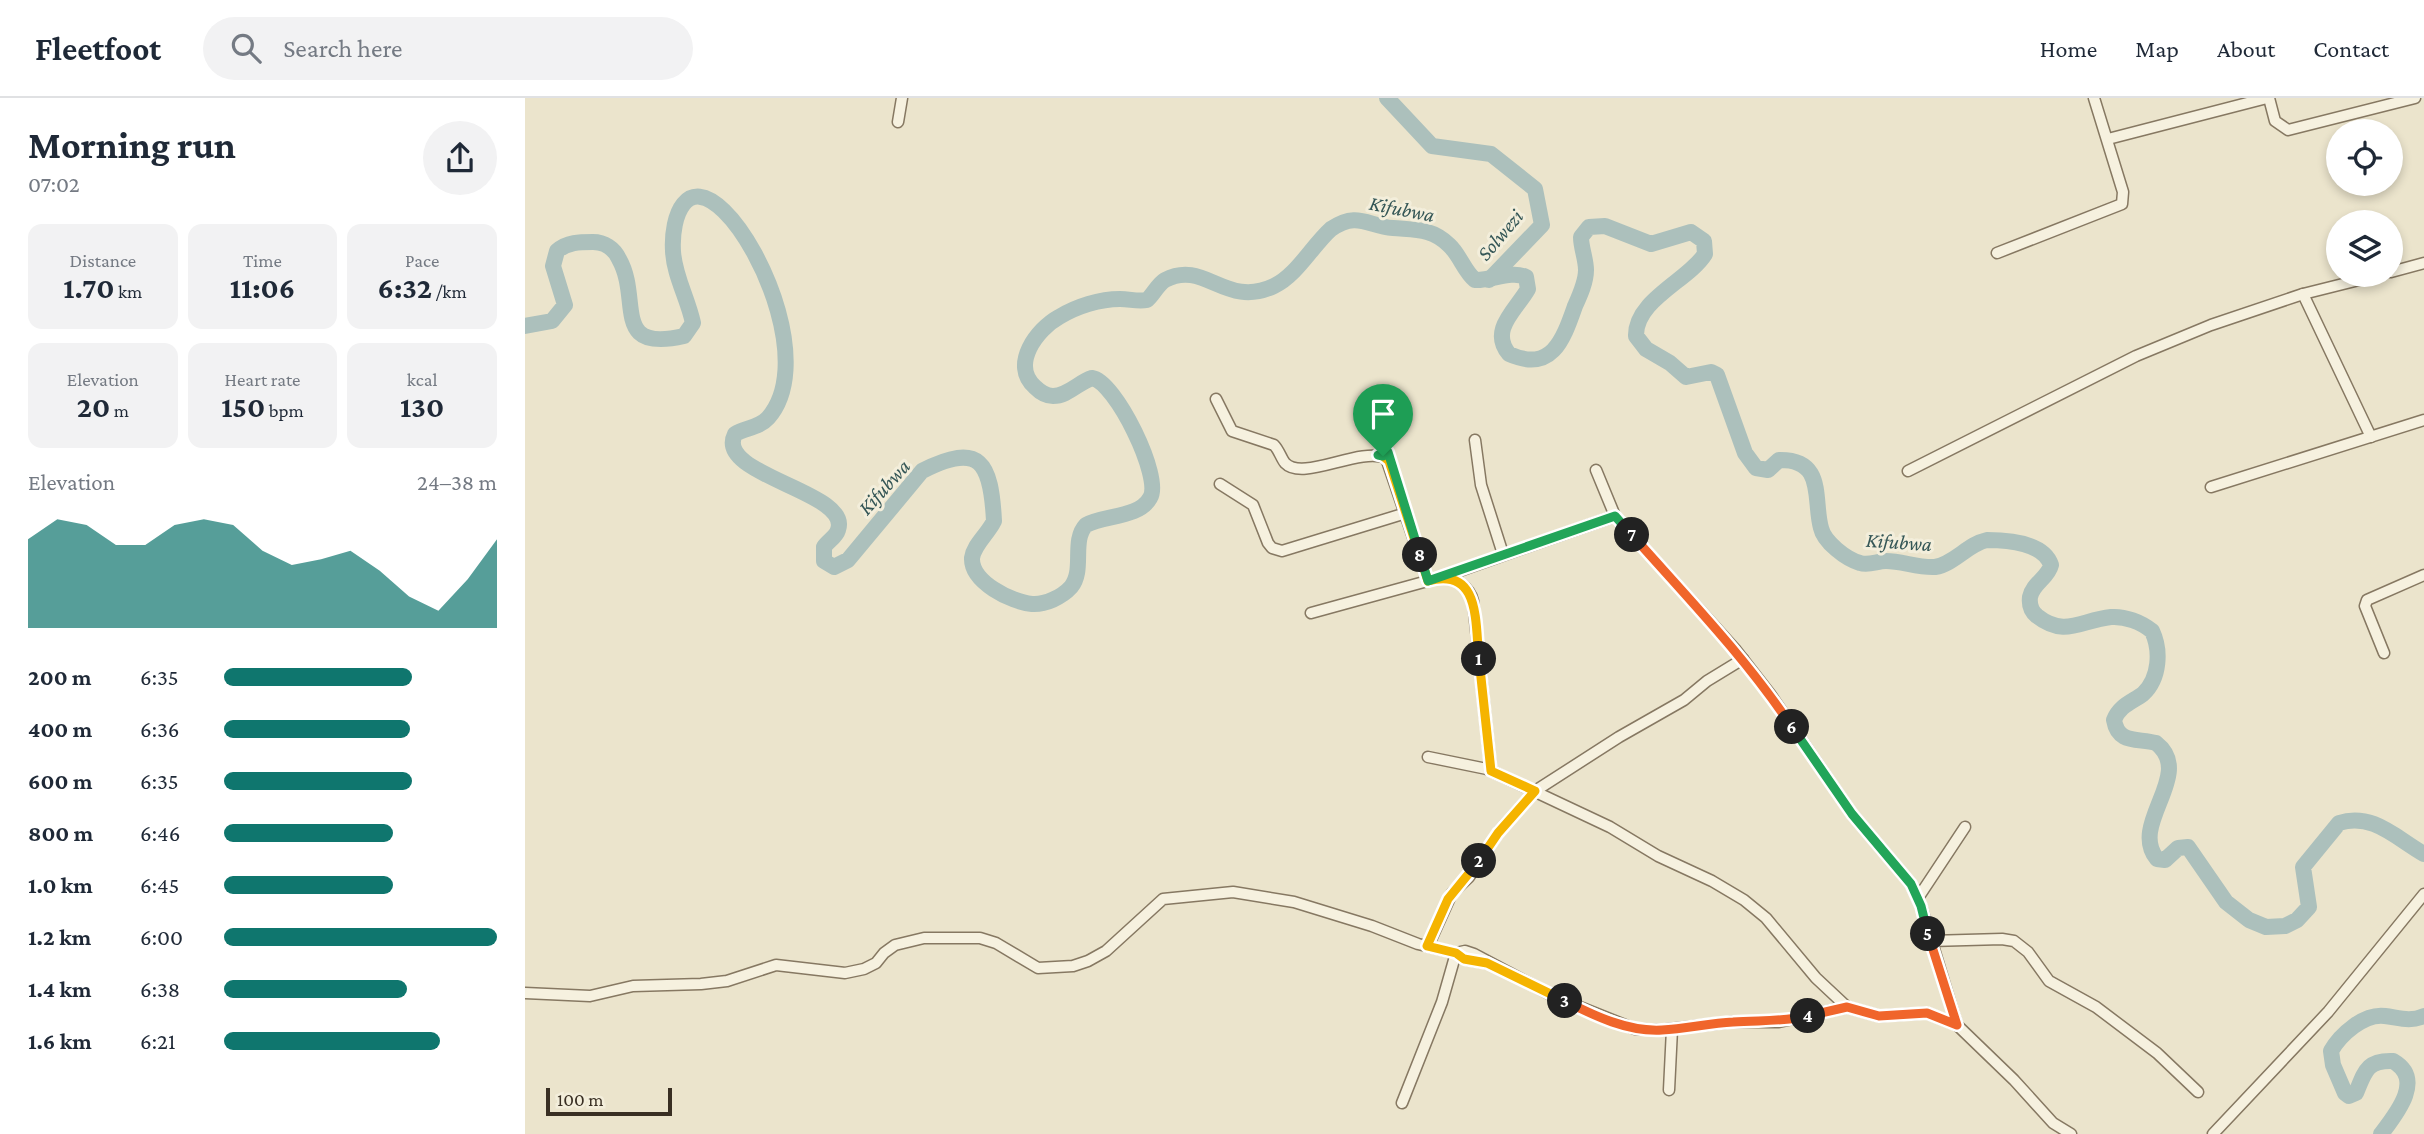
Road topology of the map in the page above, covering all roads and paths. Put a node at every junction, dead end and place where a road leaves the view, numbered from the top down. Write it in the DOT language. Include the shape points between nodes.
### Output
graph roads {
  1 [pos="902,98"];
  2 [pos="2094,98"];
  3 [pos="2268,98"];
  4 [pos="2414,98"];
  5 [pos="898,121"];
  6 [pos="2108,139"];
  7 [pos="1997,253"];
  8 [pos="2424,263"];
  9 [pos="2403,269"];
  10 [pos="2331,287"];
  11 [pos="2303,294"];
  12 [pos="1216,400"];
  13 [pos="2424,420"];
  14 [pos="2371,437"];
  15 [pos="1475,440"];
  16 [pos="1596,470"];
  17 [pos="1908,471"];
  18 [pos="1220,484"];
  19 [pos="2211,488"];
  20 [pos="1406,513"];
  21 [pos="1615,516"];
  22 [pos="1503,554"];
  23 [pos="2424,575"];
  24 [pos="1442,577"];
  25 [pos="1428,581"];
  26 [pos="1311,613"];
  27 [pos="2384,653"];
  28 [pos="1743,659"];
  29 [pos="1428,757"];
  30 [pos="1491,771"];
  31 [pos="1535,791"];
  32 [pos="1965,827"];
  33 [pos="2424,894"];
  34 [pos="1918,898"];
  35 [pos="1930,941"];
  36 [pos="1427,946"];
  37 [pos="1456,953"];
  38 [pos="525,993"];
  39 [pos="1847,1007"];
  40 [pos="1957,1025"];
  41 [pos="1672,1029"];
  42 [pos="1669,1090"];
  43 [pos="2198,1092"];
  44 [pos="1402,1103"];
  45 [pos="2071,1134"];
  46 [pos="2213,1134"];
  1 -- 5 [label="street"];
  2 -- 6 [label="street"];
  3 -- 4 [label="street" via="2275,121 2288,130"];
  3 -- 6 [label="street"];
  6 -- 7 [label="street" via="2123,192 2122,204"];
  8 -- 9 [label="street"];
  10 -- 11 [label="street"];
  11 -- 14 [label="street"];
  11 -- 17 [label="street" via="2136,356"];
  12 -- 20 [label="street" via="1232,431 1274,445 1290,466 1315,468 1357,456 1378,455 1389,461"];
  13 -- 14 [label="street"];
  14 -- 19 [label="street"];
  15 -- 22 [label="street" via="1481,485"];
  16 -- 21 [label="street"];
  18 -- 20 [label="street" via="1253,505 1268,543 1282,551"];
  20 -- 25 [label="street"];
  21 -- 22 [label="street"];
  21 -- 28 [label="street"];
  22 -- 24 [label="street"];
  23 -- 27 [label="street" via="2367,600 2365,606"];
  24 -- 25 [label="street"];
  24 -- 30 [label="street" via="1454,579 1472,596"];
  25 -- 26 [label="street"];
  28 -- 31 [label="street" via="1684,701"];
  28 -- 34 [label="street"];
  29 -- 30 [label="street"];
  30 -- 31 [label="street"];
  31 -- 36 [label="street" via="1498,833 1469,877 1452,892"];
  31 -- 39 [label="street" via="1744,900"];
  32 -- 34 [label="street"];
  33 -- 46 [label="street" via="2328,1012"];
  34 -- 35 [label="street"];
  35 -- 40 [label="street"];
  35 -- 43 [label="street" via="2014,941 2028,952 2049,982 2096,1007 2157,1053"];
  36 -- 37 [label="street"];
  36 -- 38 [label="street" via="1294,902 1233,892 1163,899 1106,951 1073,966 1038,968 980,938 925,938 895,945 865,969 845,972 776,965 701,984 633,986 590,996"];
  37 -- 41 [label="street" via="1625,1026"];
  37 -- 44 [label="street"];
  39 -- 40 [label="street" via="1879,1016 1927,1013"];
  39 -- 41 [label="street" via="1779,1022"];
  40 -- 45 [label="street" via="2053,1124"];
  41 -- 42 [label="street"];
}
